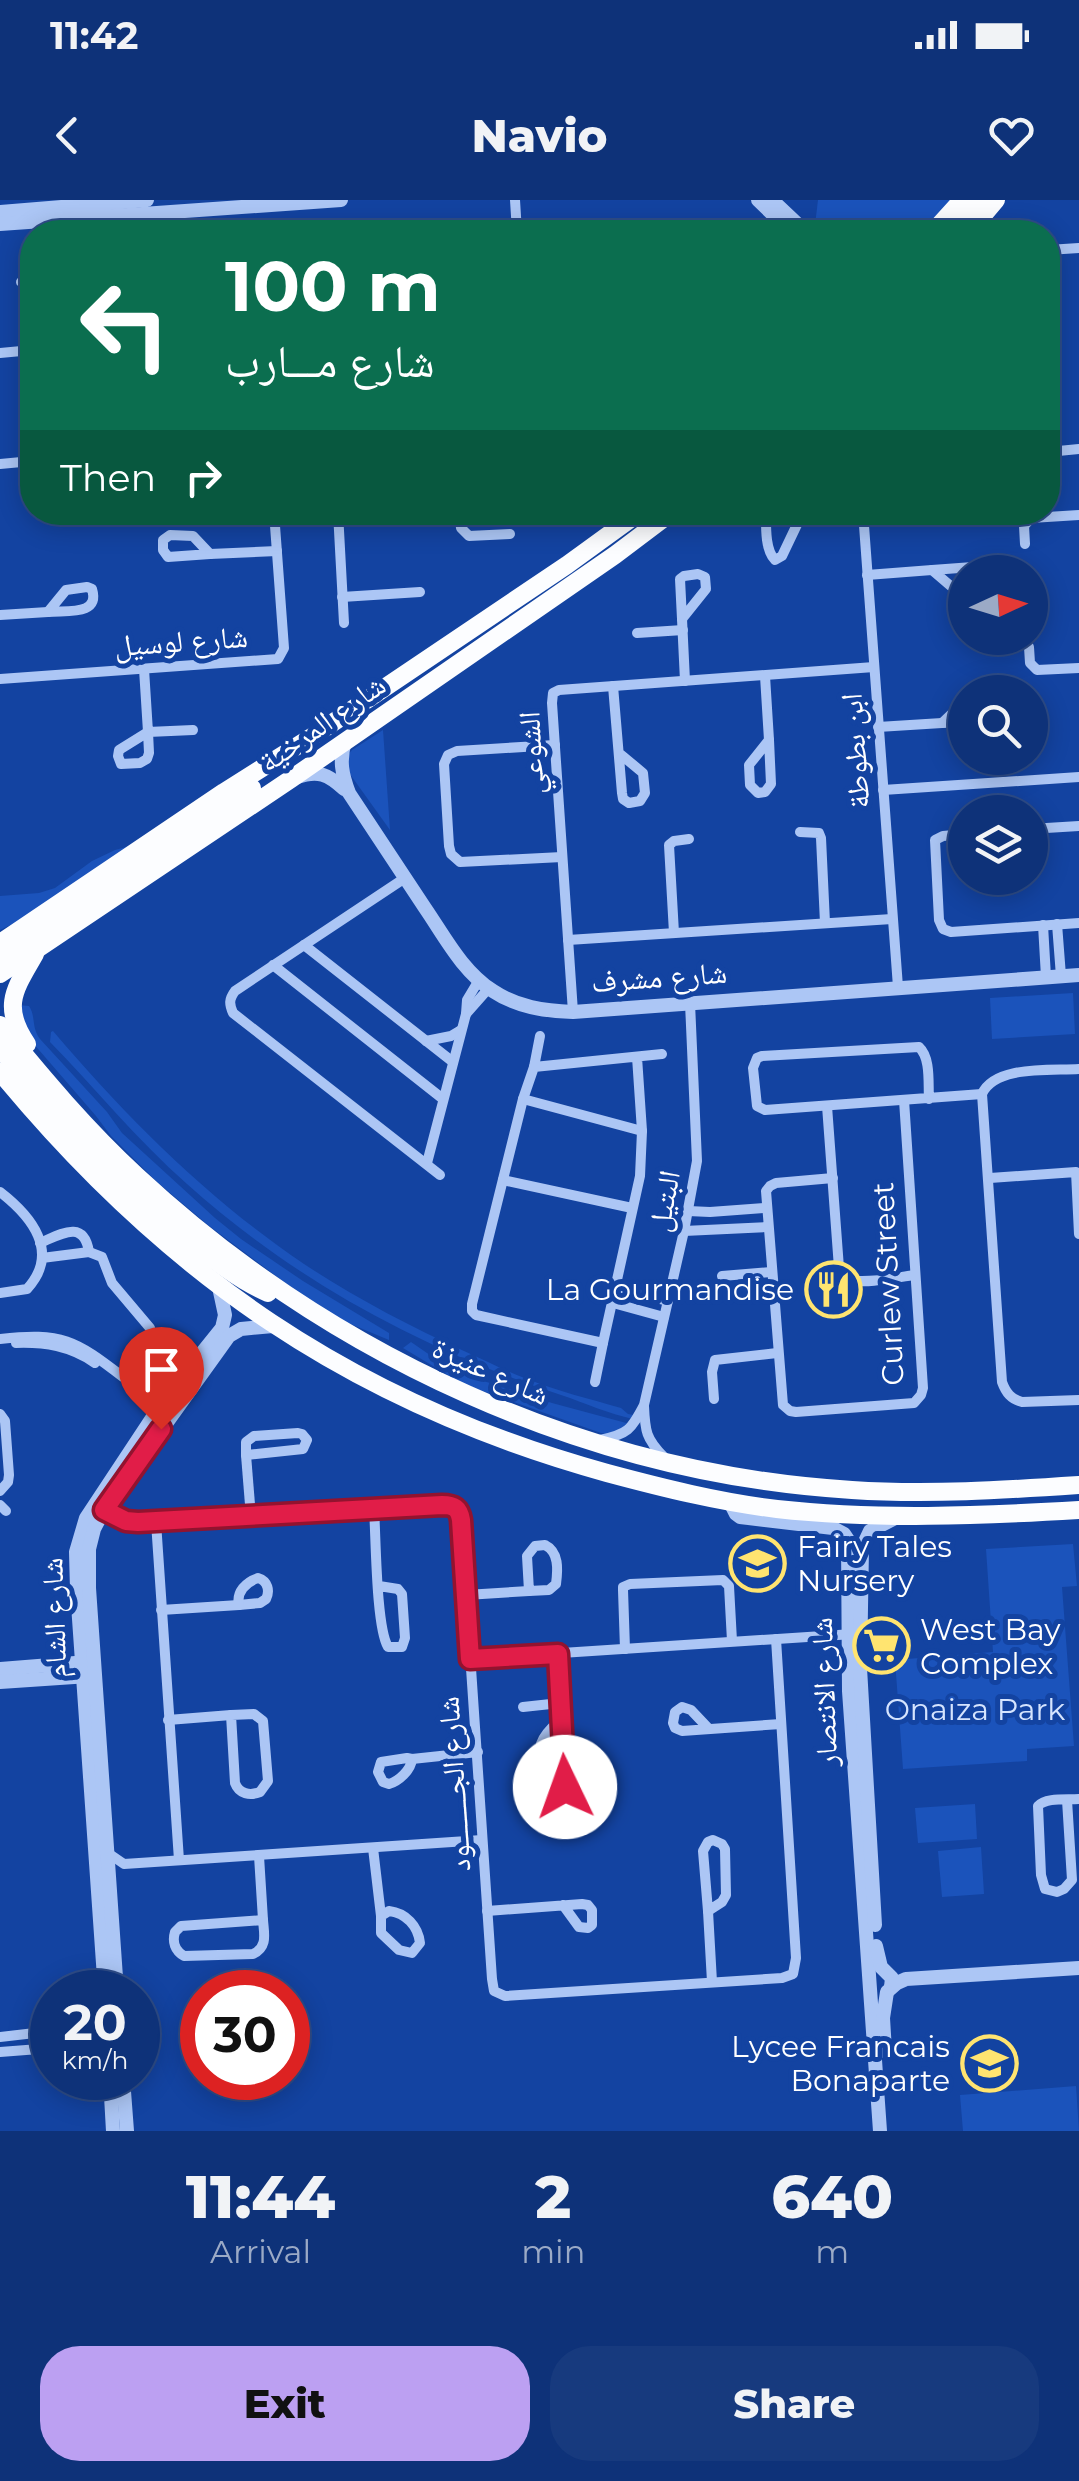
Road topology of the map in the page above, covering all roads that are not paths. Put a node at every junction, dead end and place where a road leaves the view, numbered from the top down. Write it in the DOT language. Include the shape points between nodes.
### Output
graph roads {
  1 [pos="147,200"];
  2 [pos="341,200"];
  3 [pos="758,200"];
  4 [pos="962,200"];
  5 [pos="979,200"];
  6 [pos="996,200"];
  7 [pos="229,204"];
  8 [pos="776,204"];
  9 [pos="67,208"];
  10 [pos="0,212"];
  11 [pos="944,220"];
  12 [pos="962,220"];
  13 [pos="979,220"];
  14 [pos="0,224"];
  15 [pos="275,525"];
  16 [pos="339,525"];
  17 [pos="461,525"];
  18 [pos="622,525"];
  19 [pos="655,525"];
  20 [pos="767,525"];
  21 [pos="798,525"];
  22 [pos="863,525"];
  23 [pos="1025,525"];
  24 [pos="510,534"];
  25 [pos="182,535"];
  26 [pos="1025,544"];
  27 [pos="277,550"];
  28 [pos="210,554"];
  29 [pos="182,556"];
  30 [pos="948,569"];
  31 [pos="932,570"];
  32 [pos="867,575"];
  33 [pos="948,584"];
  34 [pos="420,592"];
  35 [pos="342,597"];
  36 [pos="48,612"];
  37 [pos="0,615"];
  38 [pos="344,622"];
  39 [pos="637,633"];
  40 [pos="1030,655"];
  41 [pos="874,668"];
  42 [pos="1079,668"];
  43 [pos="144,670"];
  44 [pos="764,676"];
  45 [pos="0,680"];
  46 [pos="685,681"];
  47 [pos="613,686"];
  48 [pos="948,717"];
  49 [pos="942,723"];
  50 [pos="948,723"];
  51 [pos="878,727"];
  52 [pos="192,730"];
  53 [pos="313,736"];
  54 [pos="769,740"];
  55 [pos="345,741"];
  56 [pos="555,745"];
  57 [pos="619,753"];
  58 [pos="771,775"];
  59 [pos="749,777"];
  60 [pos="1079,777"];
  61 [pos="291,779"];
  62 [pos="883,790"];
  63 [pos="349,793"];
  64 [pos="1079,826"];
  65 [pos="1048,828"];
  66 [pos="800,832"];
  67 [pos="948,836"];
  68 [pos="688,839"];
  69 [pos="562,857"];
  70 [pos="405,878"];
  71 [pos="892,919"];
  72 [pos="30,923"];
  73 [pos="825,923"];
  74 [pos="1079,923"];
  75 [pos="1057,924"];
  76 [pos="1043,926"];
  77 [pos="0,933"];
  78 [pos="674,933"];
  79 [pos="568,940"];
  80 [pos="0,943"];
  81 [pos="304,945"];
  82 [pos="37,949"];
  83 [pos="0,958"];
  84 [pos="273,965"];
  85 [pos="0,974"];
  86 [pos="1079,975"];
  87 [pos="1053,977"];
  88 [pos="484,984"];
  89 [pos="898,987"];
  90 [pos="690,1002"];
  91 [pos="573,1012"];
  92 [pos="0,1025"];
  93 [pos="462,1029"];
  94 [pos="540,1036"];
  95 [pos="426,1041"];
  96 [pos="0,1048"];
  97 [pos="662,1054"];
  98 [pos="637,1056"];
  99 [pos="453,1062"];
  100 [pos="534,1067"];
  101 [pos="1079,1069"];
  102 [pos="0,1072"];
  103 [pos="48,1084"];
  104 [pos="982,1094"];
  105 [pos="444,1099"];
  106 [pos="523,1099"];
  107 [pos="928,1099"];
  108 [pos="904,1100"];
  109 [pos="828,1106"];
  110 [pos="642,1131"];
  111 [pos="427,1163"];
  112 [pos="1077,1172"];
  113 [pos="440,1176"];
  114 [pos="833,1178"];
  115 [pos="990,1178"];
  116 [pos="503,1180"];
  117 [pos="0,1192"];
  118 [pos="632,1208"];
  119 [pos="766,1208"];
  120 [pos="688,1211"];
  121 [pos="710,1212"];
  122 [pos="1079,1225"];
  123 [pos="767,1227"];
  124 [pos="708,1230"];
  125 [pos="684,1231"];
  126 [pos="1079,1234"];
  127 [pos="40,1243"];
  128 [pos="89,1252"];
  129 [pos="42,1258"];
  130 [pos="771,1272"];
  131 [pos="914,1275"];
  132 [pos="722,1276"];
  133 [pos="218,1287"];
  134 [pos="616,1289"];
  135 [pos="0,1293"];
  136 [pos="288,1296"];
  137 [pos="668,1301"];
  138 [pos="613,1303"];
  139 [pos="664,1316"];
  140 [pos="230,1326"];
  141 [pos="273,1326"];
  142 [pos="150,1328"];
  143 [pos="0,1341"];
  144 [pos="603,1343"];
  145 [pos="778,1353"];
  146 [pos="595,1382"];
  147 [pos="714,1399"];
  148 [pos="1079,1400"];
  149 [pos="644,1405"];
  150 [pos="160,1406"];
  151 [pos="0,1414"];
  152 [pos="590,1442"];
  153 [pos="246,1455"];
  154 [pos="667,1460"];
  155 [pos="1079,1485"];
  156 [pos="0,1491"];
  157 [pos="730,1502"];
  158 [pos="374,1509"];
  159 [pos="104,1510"];
  160 [pos="1079,1510"];
  161 [pos="251,1516"];
  162 [pos="899,1516"];
  163 [pos="156,1522"];
  164 [pos="379,1586"];
  165 [pos="529,1591"];
  166 [pos="466,1596"];
  167 [pos="240,1605"];
  168 [pos="161,1610"];
  169 [pos="854,1634"];
  170 [pos="776,1639"];
  171 [pos="732,1641"];
  172 [pos="625,1649"];
  173 [pos="558,1654"];
  174 [pos="470,1659"];
  175 [pos="88,1669"];
  176 [pos="0,1670"];
  177 [pos="0,1682"];
  178 [pos="560,1703"];
  179 [pos="524,1707"];
  180 [pos="231,1715"];
  181 [pos="561,1719"];
  182 [pos="168,1720"];
  183 [pos="781,1724"];
  184 [pos="709,1729"];
  185 [pos="478,1752"];
  186 [pos="412,1759"];
  187 [pos="1073,1799"];
  188 [pos="482,1840"];
  189 [pos="374,1848"];
  190 [pos="108,1853"];
  191 [pos="259,1856"];
  192 [pos="179,1860"];
  193 [pos="124,1864"];
  194 [pos="109,1877"];
  195 [pos="564,1905"];
  196 [pos="487,1911"];
  197 [pos="708,1911"];
  198 [pos="380,1916"];
  199 [pos="263,1920"];
  200 [pos="1079,1965"];
  201 [pos="104,1970"];
  202 [pos="115,1970"];
  203 [pos="881,1981"];
  204 [pos="712,1982"];
  205 [pos="30,2034"];
  206 [pos="0,2037"];
  207 [pos="30,2050"];
  208 [pos="0,2052"];
  209 [pos="111,2100"];
  210 [pos="125,2100"];
  211 [pos="113,2131"];
  212 [pos="127,2131"];
  213 [pos="880,2131"];
  214 [pos="889,2131"];
  1 -- 9 [label="street"];
  2 -- 7 [label="street"];
  3 -- 8 [label="street"];
  4 -- 11 [label="highway"];
  5 -- 12 [label="highway"];
  6 -- 13 [label="highway"];
  7 -- 9 [label="street"];
  9 -- 10 [label="street"];
  9 -- 14 [label="street"];
  15 -- 27 [label="street, شارع لوسيل"];
  16 -- 35 [label="street"];
  17 -- 24 [label="street" via="468,536"];
  18 -- 53 [label="highway, شارع المرخية"];
  19 -- 55 [label="highway, شارع المرخية"];
  20 -- 21 [label="street" via="775,560"];
  22 -- 32 [label="street, ابن بطوطة"];
  23 -- 26 [label="street"];
  25 -- 28 [label="street" via="193,536"];
  25 -- 29 [label="street"];
  25 -- 29 [label="street" via="166,537 162,545 168,557"];
  27 -- 28 [label="street"];
  27 -- 43 [label="street, شارع لوسيل" via="281,656"];
  28 -- 29 [label="street"];
  30 -- 31 [label="street"];
  31 -- 32 [label="street"];
  31 -- 33 [label="street"];
  32 -- 41 [label="street, ابن بطوطة"];
  34 -- 35 [label="street"];
  35 -- 38 [label="street"];
  36 -- 36 [label="street" via="66,590 78,588 80,610"];
  36 -- 37 [label="street"];
  39 -- 46 [label="street" via="682,625"];
  40 -- 42 [label="street" via="1037,670"];
  41 -- 44 [label="street, الشوعي"];
  41 -- 51 [label="street, ابن بطوطة"];
  43 -- 45 [label="street, شارع لوسيل"];
  43 -- 52 [label="street" via="148,732"];
  44 -- 46 [label="street, الشوعي"];
  44 -- 54 [label="street"];
  46 -- 47 [label="street, الشوعي"];
  47 -- 56 [label="street, الشوعي" via="553,693"];
  47 -- 57 [label="street"];
  48 -- 49 [label="street"];
  49 -- 50 [label="street"];
  49 -- 51 [label="street"];
  51 -- 62 [label="street, ابن بطوطة"];
  53 -- 72 [label="highway, شارع المرخية"];
  53 -- 83 [label="highway" via="260,782"];
  54 -- 58 [label="street"];
  54 -- 59 [label="street" via="749,766"];
  55 -- 61 [label="highway, شارع المرخية"];
  55 -- 63 [label="street, شارع مشرف" via="341,767"];
  56 -- 69 [label="street, الشوعي"];
  56 -- 69 [label="street" via="452,752 444,764 447,814 451,854 460,862"];
  57 -- 57 [label="street" via="623,799 640,801 643,774"];
  58 -- 59 [label="street"];
  58 -- 59 [label="street" via="762,793"];
  60 -- 62 [label="street"];
  61 -- 63 [label="street" via="328,775"];
  61 -- 82 [label="highway, شارع المرخية"];
  62 -- 71 [label="street, ابن بطوطة"];
  63 -- 70 [label="street, شارع مشرف"];
  64 -- 65 [label="street"];
  66 -- 73 [label="street" via="821,838"];
  67 -- 76 [label="street" via="935,840 943,929"];
  68 -- 78 [label="street" via="669,845"];
  69 -- 79 [label="street, الشوعي"];
  70 -- 81 [label="street"];
  70 -- 88 [label="street, شارع مشرف"];
  71 -- 73 [label="street"];
  71 -- 89 [label="street, ابن بطوطة"];
  72 -- 77 [label="highway"];
  72 -- 80 [label="highway, شارع المرخية"];
  73 -- 78 [label="street"];
  74 -- 75 [label="street"];
  75 -- 76 [label="street"];
  75 -- 87 [label="street"];
  76 -- 87 [label="street"];
  78 -- 79 [label="street"];
  79 -- 91 [label="street, الشوعي"];
  81 -- 84 [label="street"];
  81 -- 95 [label="street"];
  82 -- 85 [label="highway, شارع المرخية"];
  82 -- 103 [label="highway" via="15,990 14,1014"];
  84 -- 105 [label="street"];
  84 -- 111 [label="street" via="235,991 233,1014"];
  86 -- 87 [label="street, شارع مشرف"];
  87 -- 89 [label="street, شارع مشرف"];
  88 -- 91 [label="street, شارع مشرف" via="533,1008"];
  88 -- 93 [label="street"];
  89 -- 90 [label="street, شارع مشرف"];
  90 -- 91 [label="street, شارع مشرف"];
  90 -- 120 [label="street, البتيل" via="697,1161"];
  92 -- 103 [label="highway, شارع عنيزة"];
  93 -- 95 [label="street"];
  93 -- 99 [label="street"];
  94 -- 100 [label="street"];
  95 -- 99 [label="street"];
  96 -- 136 [label="highway" via="48,1108 167,1223 249,1284"];
  97 -- 98 [label="street"];
  98 -- 100 [label="street"];
  98 -- 110 [label="street"];
  99 -- 105 [label="street"];
  100 -- 106 [label="street"];
  101 -- 104 [label="street" via="1001,1076"];
  102 -- 133 [label="highway, شارع عنيزة" via="76,1160"];
  103 -- 136 [label="highway, شارع عنيزة" via="160,1198"];
  104 -- 107 [label="street"];
  104 -- 115 [label="street"];
  105 -- 111 [label="street"];
  106 -- 110 [label="street"];
  106 -- 116 [label="street"];
  107 -- 108 [label="street"];
  107 -- 109 [label="street" via="926,1057 919,1047 762,1056 754,1062 760,1109"];
  108 -- 109 [label="street"];
  108 -- 131 [label="street, Curlew Street"];
  109 -- 114 [label="street"];
  110 -- 118 [label="street"];
  111 -- 113 [label="street"];
  112 -- 115 [label="street"];
  112 -- 122 [label="street"];
  114 -- 119 [label="street, Curlew Street" via="776,1183 766,1191"];
  114 -- 131 [label="street" via="845,1278"];
  115 -- 148 [label="street" via="1005,1390 1022,1402"];
  116 -- 118 [label="street"];
  116 -- 144 [label="street" via="472,1311"];
  117 -- 127 [label="street" via="32,1222"];
  118 -- 134 [label="street"];
  119 -- 121 [label="street"];
  119 -- 123 [label="street, Curlew Street"];
  120 -- 121 [label="street"];
  120 -- 125 [label="street, البتيل"];
  121 -- 124 [label="street"];
  122 -- 126 [label="street"];
  123 -- 124 [label="street"];
  123 -- 130 [label="street, Curlew Street"];
  124 -- 125 [label="street"];
  125 -- 137 [label="street, البتيل"];
  127 -- 128 [label="street" via="73,1231 84,1236"];
  127 -- 129 [label="street"];
  128 -- 129 [label="street"];
  128 -- 142 [label="street" via="102,1257 112,1283"];
  129 -- 135 [label="street" via="27,1288"];
  130 -- 132 [label="street"];
  130 -- 145 [label="street, Curlew Street"];
  131 -- 145 [label="street, Curlew Street" via="923,1388 914,1403 790,1412 783,1405"];
  133 -- 140 [label="street"];
  133 -- 141 [label="highway, شارع عنيزة"];
  134 -- 137 [label="street"];
  134 -- 138 [label="street"];
  136 -- 152 [label="highway, شارع عنيزة" via="481,1401"];
  137 -- 139 [label="street, البتيل"];
  138 -- 139 [label="street"];
  138 -- 144 [label="street"];
  139 -- 149 [label="street, البتيل"];
  140 -- 141 [label="street"];
  140 -- 150 [label="street, شارع الشام"];
  140 -- 159 [label="street, شارع الشام"];
  141 -- 157 [label="highway, شارع عنيزة" via="376,1386 469,1428 566,1461"];
  143 -- 150 [label="street" via="35,1335 66,1340"];
  144 -- 146 [label="street"];
  145 -- 147 [label="street" via="715,1360"];
  149 -- 152 [label="street" via="631,1429"];
  149 -- 154 [label="street, البتيل" via="646,1436"];
  150 -- 175 [label="street, شارع الشام" via="80,1534 76,1561"];
  151 -- 156 [label="street" via="9,1475"];
  152 -- 154 [label="highway, شارع عنيزة"];
  153 -- 153 [label="street" via="246,1442 254,1436 298,1433 307,1440 298,1450"];
  153 -- 161 [label="street"];
  154 -- 155 [label="highway, شارع عنيزة" via="854,1490"];
  157 -- 162 [label="highway, شارع عنيزة"];
  157 -- 169 [label="street, شارع الانتصار" via="748,1519 844,1534"];
  158 -- 161 [label="street, شارع الجــــــــود"];
  158 -- 164 [label="street"];
  158 -- 166 [label="street, شارع الجــــــــود" via="458,1510"];
  159 -- 163 [label="street, شارع الجــــــــود" via="126,1521"];
  159 -- 175 [label="street, شارع الشام" via="88,1563"];
  160 -- 162 [label="highway, شارع عنيزة"];
  161 -- 163 [label="street, شارع الجــــــــود"];
  162 -- 169 [label="street, شارع الانتصار" via="863,1542"];
  163 -- 168 [label="street"];
  164 -- 164 [label="street" via="385,1642 398,1648 405,1638 402,1594"];
  165 -- 165 [label="street" via="556,1584 556,1556 548,1546 535,1546 527,1556"];
  165 -- 166 [label="street"];
  166 -- 174 [label="street, شارع الجــــــــود"];
  167 -- 168 [label="street"];
  168 -- 182 [label="street"];
  169 -- 170 [label="street"];
  169 -- 203 [label="street, شارع الانتصار"];
  170 -- 171 [label="street"];
  170 -- 183 [label="street"];
  171 -- 172 [label="street"];
  171 -- 172 [label="street" via="729,1586 723,1580 630,1584 622,1590"];
  172 -- 173 [label="street"];
  173 -- 174 [label="street"];
  173 -- 178 [label="street"];
  174 -- 185 [label="street, شارع الجــــــــود"];
  175 -- 176 [label="street"];
  175 -- 177 [label="street"];
  175 -- 190 [label="street, شارع الشام"];
  175 -- 201 [label="street, شارع الشام"];
  178 -- 179 [label="street"];
  178 -- 181 [label="street"];
  180 -- 180 [label="street" via="254,1714 264,1721 268,1781 256,1793 244,1793 235,1783"];
  180 -- 182 [label="street"];
  181 -- 181 [label="street" via="565,1787 549,1795 540,1744"];
  182 -- 192 [label="street"];
  183 -- 184 [label="street"];
  183 -- 204 [label="street" via="793,1974"];
  185 -- 186 [label="street"];
  185 -- 188 [label="street, شارع الجــــــــود"];
  187 -- 187 [label="street" via="1038,1806 1040,1876 1050,1891 1072,1880"];
  188 -- 189 [label="street"];
  188 -- 196 [label="street, شارع الجــــــــود"];
  189 -- 191 [label="street"];
  189 -- 198 [label="street"];
  190 -- 193 [label="street"];
  190 -- 194 [label="street, شارع الشام"];
  191 -- 192 [label="street"];
  191 -- 199 [label="street"];
  192 -- 193 [label="street"];
  193 -- 194 [label="street"];
  194 -- 202 [label="street, شارع الشام"];
  195 -- 196 [label="street"];
  196 -- 204 [label="street, شارع الجــــــــود" via="492,1979 497,1993 509,1997"];
  197 -- 197 [label="street" via="704,1851 713,1840 724,1849 726,1892"];
  197 -- 204 [label="street"];
  198 -- 198 [label="street" via="383,1935 399,1950 415,1951 420,1939 413,1924 396,1912"];
  199 -- 199 [label="street" via="264,1943 256,1952 184,1956 174,1944 182,1926"];
  200 -- 203 [label="street"];
  203 -- 213 [label="street, شارع الانتصار"];
  203 -- 214 [label="street, شارع الانتصار"];
  205 -- 206 [label="street"];
  207 -- 208 [label="street"];
  209 -- 211 [label="street"];
  210 -- 212 [label="street"];
}
